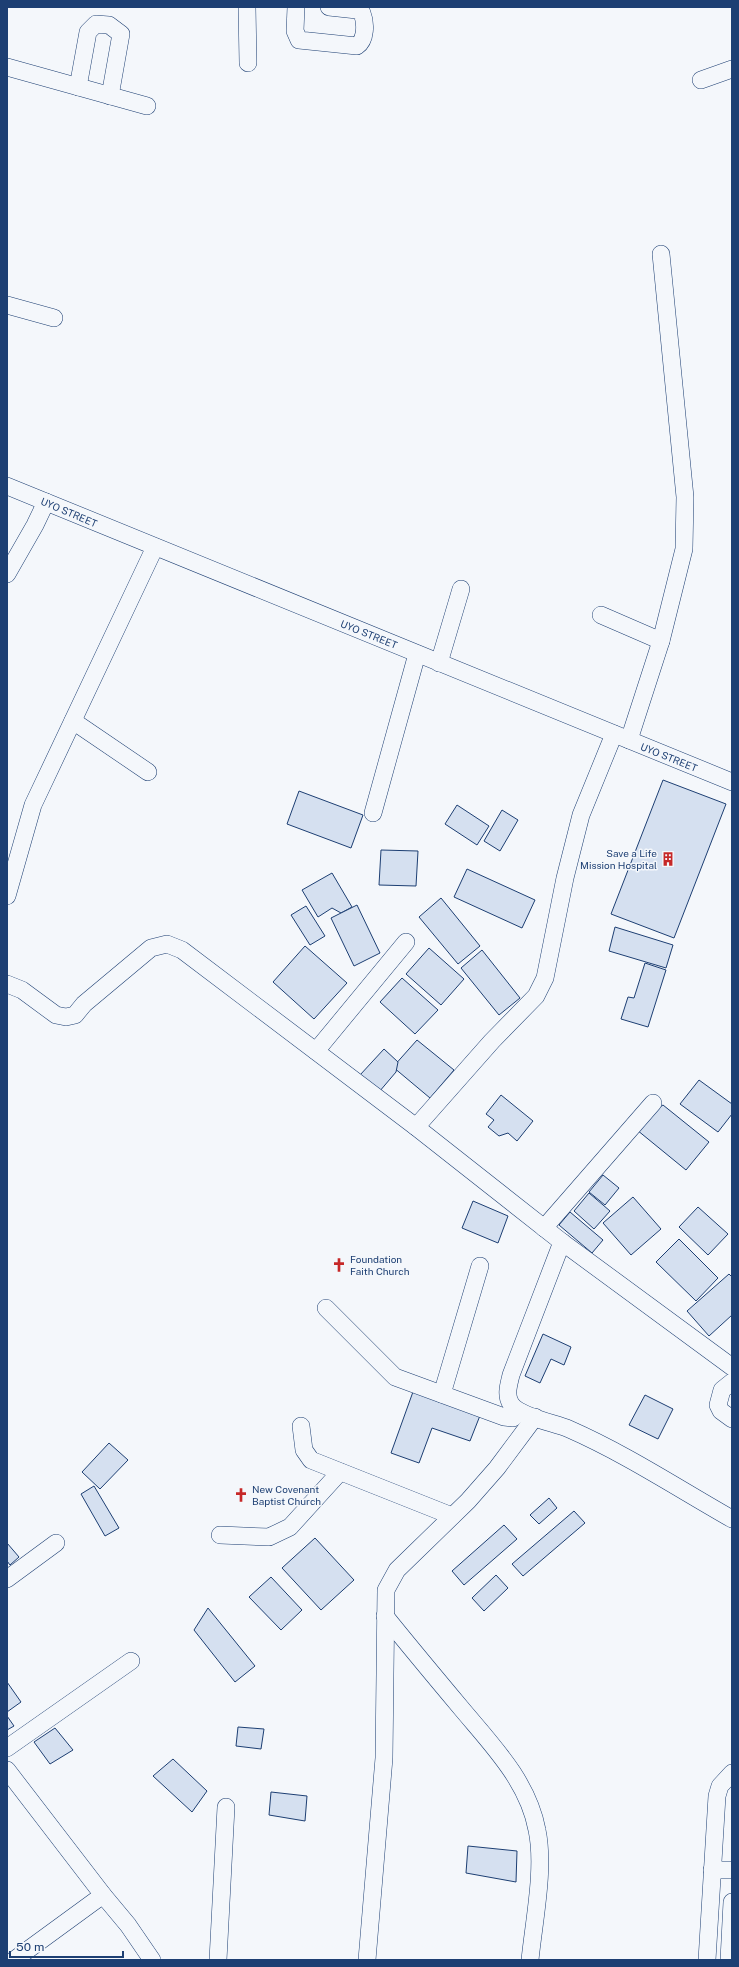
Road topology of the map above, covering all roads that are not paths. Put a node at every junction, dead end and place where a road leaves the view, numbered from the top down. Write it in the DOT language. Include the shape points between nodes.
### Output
graph roads {
  1 [pos="246,7"];
  2 [pos="296,7"];
  3 [pos="330,7"];
  4 [pos="248,63"];
  5 [pos="7,67"];
  6 [pos="732,69"];
  7 [pos="701,80"];
  8 [pos="78,87"];
  9 [pos="110,96"];
  10 [pos="147,106"];
  11 [pos="661,254"];
  12 [pos="7,305"];
  13 [pos="54,318"];
  14 [pos="7,486"];
  15 [pos="46,502"];
  16 [pos="155,547"];
  17 [pos="7,574"];
  18 [pos="461,589"];
  19 [pos="600,615"];
  20 [pos="661,641"];
  21 [pos="417,654"];
  22 [pos="439,663"];
  23 [pos="73,721"];
  24 [pos="622,737"];
  25 [pos="148,772"];
  26 [pos="732,782"];
  27 [pos="373,813"];
  28 [pos="7,896"];
  29 [pos="406,942"];
  30 [pos="7,984"];
  31 [pos="316,1051"];
  32 [pos="653,1103"];
  33 [pos="416,1127"];
  34 [pos="544,1228"];
  35 [pos="562,1242"];
  36 [pos="480,1266"];
  37 [pos="326,1308"];
  38 [pos="732,1367"];
  39 [pos="732,1382"];
  40 [pos="442,1394"];
  41 [pos="527,1414"];
  42 [pos="732,1419"];
  43 [pos="301,1426"];
  44 [pos="340,1472"];
  45 [pos="452,1516"];
  46 [pos="732,1519"];
  47 [pos="220,1534"];
  48 [pos="56,1543"];
  49 [pos="7,1579"];
  50 [pos="385,1616"];
  51 [pos="131,1661"];
  52 [pos="7,1748"];
  53 [pos="7,1770"];
  54 [pos="732,1773"];
  55 [pos="226,1807"];
  56 [pos="712,1870"];
  57 [pos="732,1870"];
  58 [pos="103,1895"];
  59 [pos="732,1902"];
  60 [pos="14,1960"];
  61 [pos="152,1960"];
  62 [pos="218,1960"];
  63 [pos="367,1960"];
  64 [pos="530,1960"];
  65 [pos="707,1960"];
  66 [pos="729,1960"];
  1 -- 4 [label="street"];
  2 -- 3 [label="street" via="295,31 299,40 357,46 361,44 364,19 362,13"];
  5 -- 8 [label="street"];
  6 -- 7 [label="street"];
  8 -- 9 [label="street"];
  8 -- 9 [label="street" via="88,32 96,24 109,25 121,34"];
  9 -- 10 [label="street"];
  11 -- 20 [label="street" via="686,513 684,549"];
  12 -- 13 [label="street"];
  14 -- 15 [label="street, UYO STREET"];
  15 -- 16 [label="street, UYO STREET"];
  15 -- 17 [label="street"];
  16 -- 21 [label="street, UYO STREET"];
  16 -- 23 [label="street"];
  18 -- 22 [label="street"];
  19 -- 20 [label="street"];
  20 -- 24 [label="street"];
  21 -- 22 [label="street, UYO STREET"];
  21 -- 27 [label="street"];
  22 -- 24 [label="street, UYO STREET"];
  23 -- 25 [label="street"];
  23 -- 28 [label="street" via="34,805"];
  24 -- 26 [label="street, UYO STREET"];
  24 -- 33 [label="street" via="581,815 565,878 545,978 536,996 492,1041"];
  29 -- 31 [label="street"];
  30 -- 31 [label="street" via="22,990 56,1015 66,1018 75,1015 84,1004 151,948 167,944 182,950"];
  31 -- 33 [label="street"];
  32 -- 34 [label="street"];
  33 -- 34 [label="street"];
  34 -- 35 [label="street"];
  35 -- 38 [label="street"];
  35 -- 41 [label="street" via="511,1375 508,1391 511,1404"];
  36 -- 40 [label="street"];
  37 -- 40 [label="street" via="395,1377"];
  39 -- 42 [label="street" via="722,1390 718,1404 721,1411"];
  40 -- 41 [label="street" via="504,1416 513,1418"];
  41 -- 45 [label="street" via="497,1468"];
  41 -- 46 [label="street" via="593,1440"];
  43 -- 44 [label="street" via="306,1456"];
  44 -- 45 [label="street"];
  44 -- 47 [label="street" via="290,1527 269,1537"];
  45 -- 50 [label="street" via="392,1577 386,1590"];
  48 -- 49 [label="street"];
  50 -- 63 [label="street" via="384,1758"];
  50 -- 64 [label="street" via="502,1757 533,1810 538,1831 540,1860"];
  51 -- 52 [label="street"];
  53 -- 58 [label="street"];
  54 -- 56 [label="street" via="720,1786 716,1796"];
  55 -- 62 [label="street"];
  56 -- 57 [label="street"];
  56 -- 65 [label="street"];
  58 -- 60 [label="street"];
  58 -- 61 [label="street"];
  59 -- 66 [label="street"];
}
